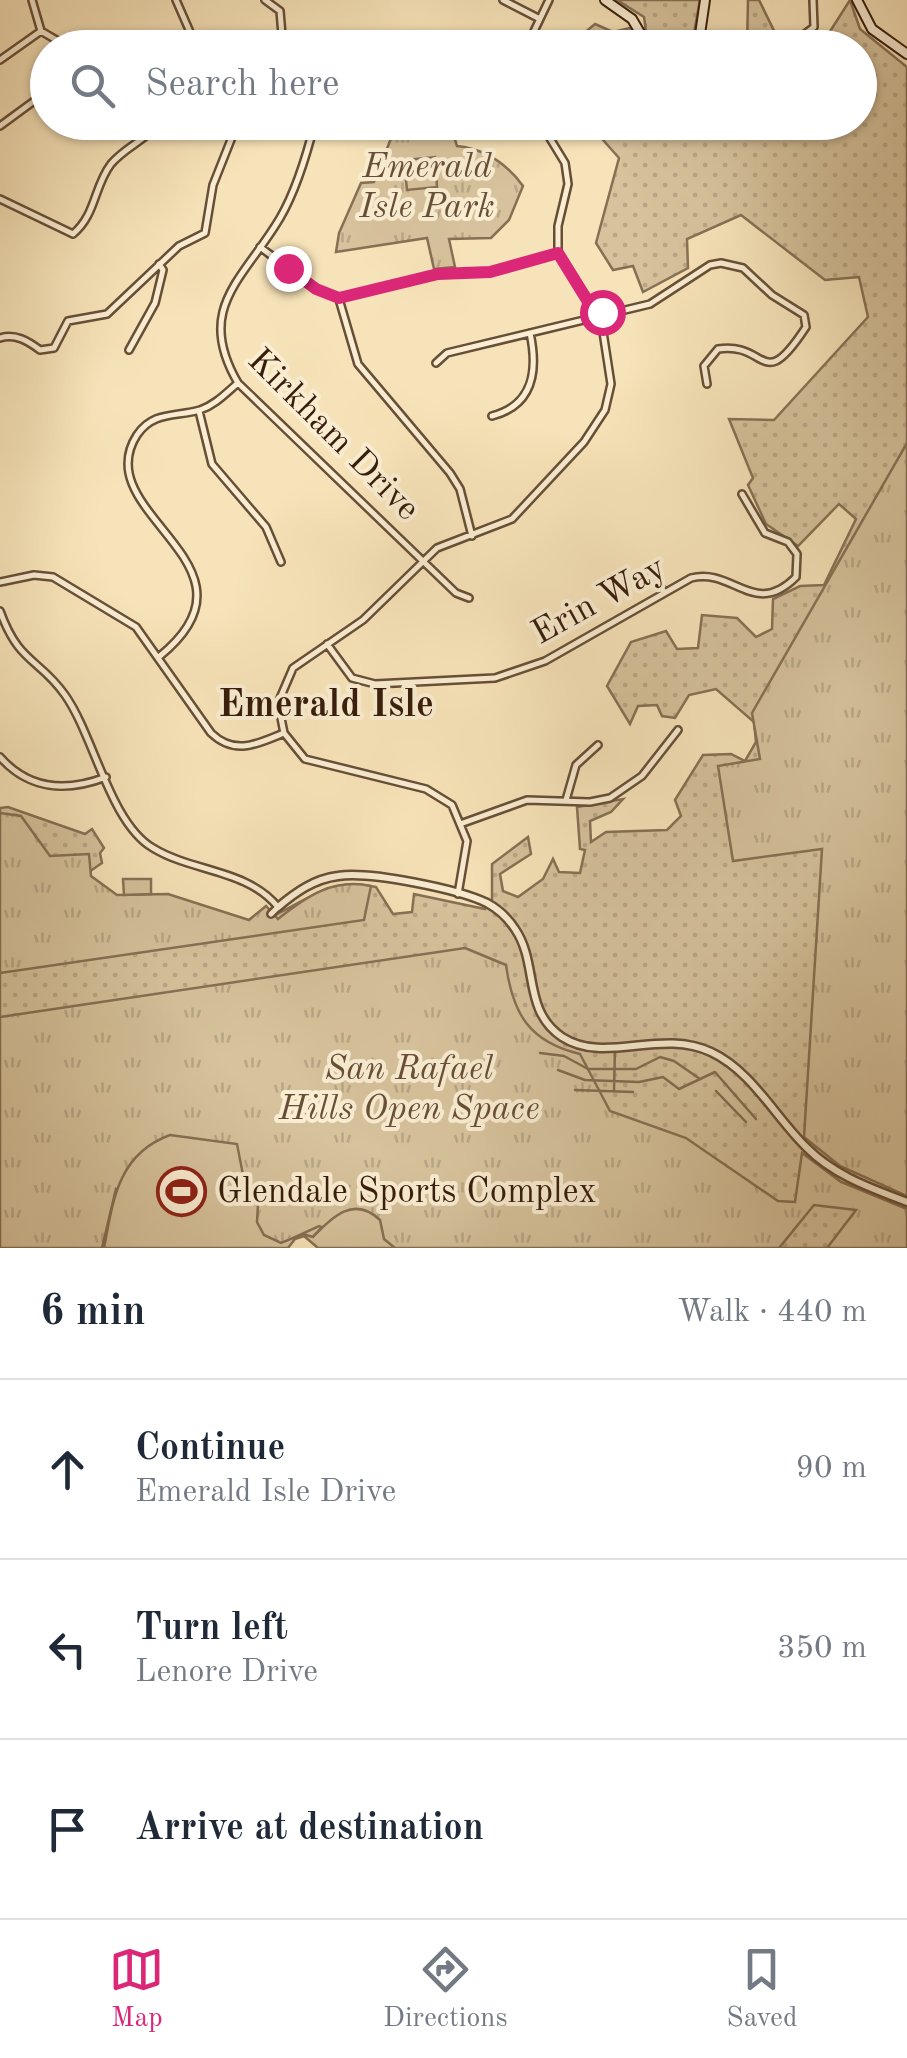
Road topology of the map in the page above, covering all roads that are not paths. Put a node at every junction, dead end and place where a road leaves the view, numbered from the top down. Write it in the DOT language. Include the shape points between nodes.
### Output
graph roads {
  1 [pos="32,0"];
  2 [pos="176,0"];
  3 [pos="265,0"];
  4 [pos="503,0"];
  5 [pos="550,0"];
  6 [pos="604,0"];
  7 [pos="706,0"];
  8 [pos="813,0"];
  9 [pos="857,0"];
  10 [pos="538,18"];
  11 [pos="41,30"];
  12 [pos="188,30"];
  13 [pos="282,30"];
  14 [pos="533,30"];
  15 [pos="638,30"];
  16 [pos="701,30"];
  17 [pos="810,30"];
  18 [pos="873,30"];
  19 [pos="877,33"];
  20 [pos="30,39"];
  21 [pos="907,54"];
  22 [pos="0,60"];
  23 [pos="30,104"];
  24 [pos="0,126"];
  25 [pos="145,140"];
  26 [pos="231,140"];
  27 [pos="309,140"];
  28 [pos="550,140"];
  29 [pos="0,199"];
  30 [pos="260,247"];
  31 [pos="558,253"];
  32 [pos="159,264"];
  33 [pos="339,298"];
  34 [pos="597,314"];
  35 [pos="530,333"];
  36 [pos="0,338"];
  37 [pos="129,350"];
  38 [pos="436,362"];
  39 [pos="238,384"];
  40 [pos="707,384"];
  41 [pos="199,410"];
  42 [pos="492,416"];
  43 [pos="742,494"];
  44 [pos="472,536"];
  45 [pos="422,561"];
  46 [pos="281,562"];
  47 [pos="650,569"];
  48 [pos="0,582"];
  49 [pos="664,592"];
  50 [pos="469,598"];
  51 [pos="0,611"];
  52 [pos="327,644"];
  53 [pos="160,656"];
  54 [pos="678,730"];
  55 [pos="284,733"];
  56 [pos="598,745"];
  57 [pos="0,757"];
  58 [pos="106,776"];
  59 [pos="566,800"];
  60 [pos="463,823"];
  61 [pos="458,894"];
  62 [pos="278,907"];
  63 [pos="270,914"];
  64 [pos="907,1202"];
  1 -- 11 [label="street"];
  2 -- 12 [label="street"];
  3 -- 13 [label="street" via="280,11"];
  4 -- 10 [label="street"];
  5 -- 10 [label="street"];
  6 -- 15 [label="main road"];
  7 -- 16 [label="main road"];
  8 -- 17 [label="street"];
  9 -- 18 [label="main road"];
  10 -- 14 [label="street"];
  19 -- 21 [label="main road"];
  20 -- 22 [label="street"];
  23 -- 24 [label="street"];
  25 -- 29 [label="street" via="111,164 90,216 73,234"];
  26 -- 32 [label="street" via="213,185 205,232"];
  27 -- 30 [label="street, Kirkham Drive" via="282,216"];
  28 -- 31 [label="street" via="567,172"];
  30 -- 33 [label="street"];
  30 -- 39 [label="street, Kirkham Drive" via="227,293 219,317 224,360"];
  31 -- 33 [label="street"];
  31 -- 34 [label="street"];
  32 -- 36 [label="street" via="107,314 68,322 54,348"];
  32 -- 37 [label="street" via="155,304"];
  33 -- 44 [label="street" via="358,364 450,473"];
  34 -- 35 [label="street"];
  34 -- 40 [label="street" via="656,302 720,263 742,268 804,315 806,327 786,356 768,364 737,349 718,350 704,366"];
  34 -- 44 [label="street" via="611,384 600,421 512,519"];
  35 -- 38 [label="street"];
  35 -- 42 [label="street" via="532,383 504,413"];
  39 -- 41 [label="street"];
  39 -- 45 [label="street, Kirkham Drive"];
  41 -- 46 [label="street" via="216,473 257,514"];
  41 -- 53 [label="street" via="147,424 128,464 134,488 196,584 192,622"];
  43 -- 49 [label="street, Erin Way" via="765,534 788,542 797,554 796,577 770,594 754,595 703,575"];
  44 -- 45 [label="street" via="444,544"];
  45 -- 50 [label="street, Kirkham Drive"];
  45 -- 52 [label="street" via="363,620"];
  47 -- 49 [label="street"];
  48 -- 53 [label="street" via="53,577 136,627"];
  49 -- 52 [label="street, Erin Way" via="545,661 495,678 376,684 352,678"];
  51 -- 58 [label="street" via="18,651 66,696"];
  52 -- 55 [label="street" via="293,668 283,685 278,703"];
  53 -- 55 [label="street" via="220,742 245,748"];
  54 -- 59 [label="street" via="629,788 590,802"];
  55 -- 60 [label="street" via="315,764 436,793"];
  56 -- 59 [label="street" via="576,765"];
  57 -- 58 [label="street" via="17,774 50,786 81,786"];
  58 -- 62 [label="street" via="124,815 152,848 252,885"];
  59 -- 60 [label="street" via="522,801"];
  60 -- 61 [label="street"];
  61 -- 62 [label="street" via="346,875 309,885"];
  61 -- 64 [label="street" via="489,904 515,928 538,1010 565,1039 598,1048 677,1042 712,1052 822,1161"];
  62 -- 63 [label="street"];
}
